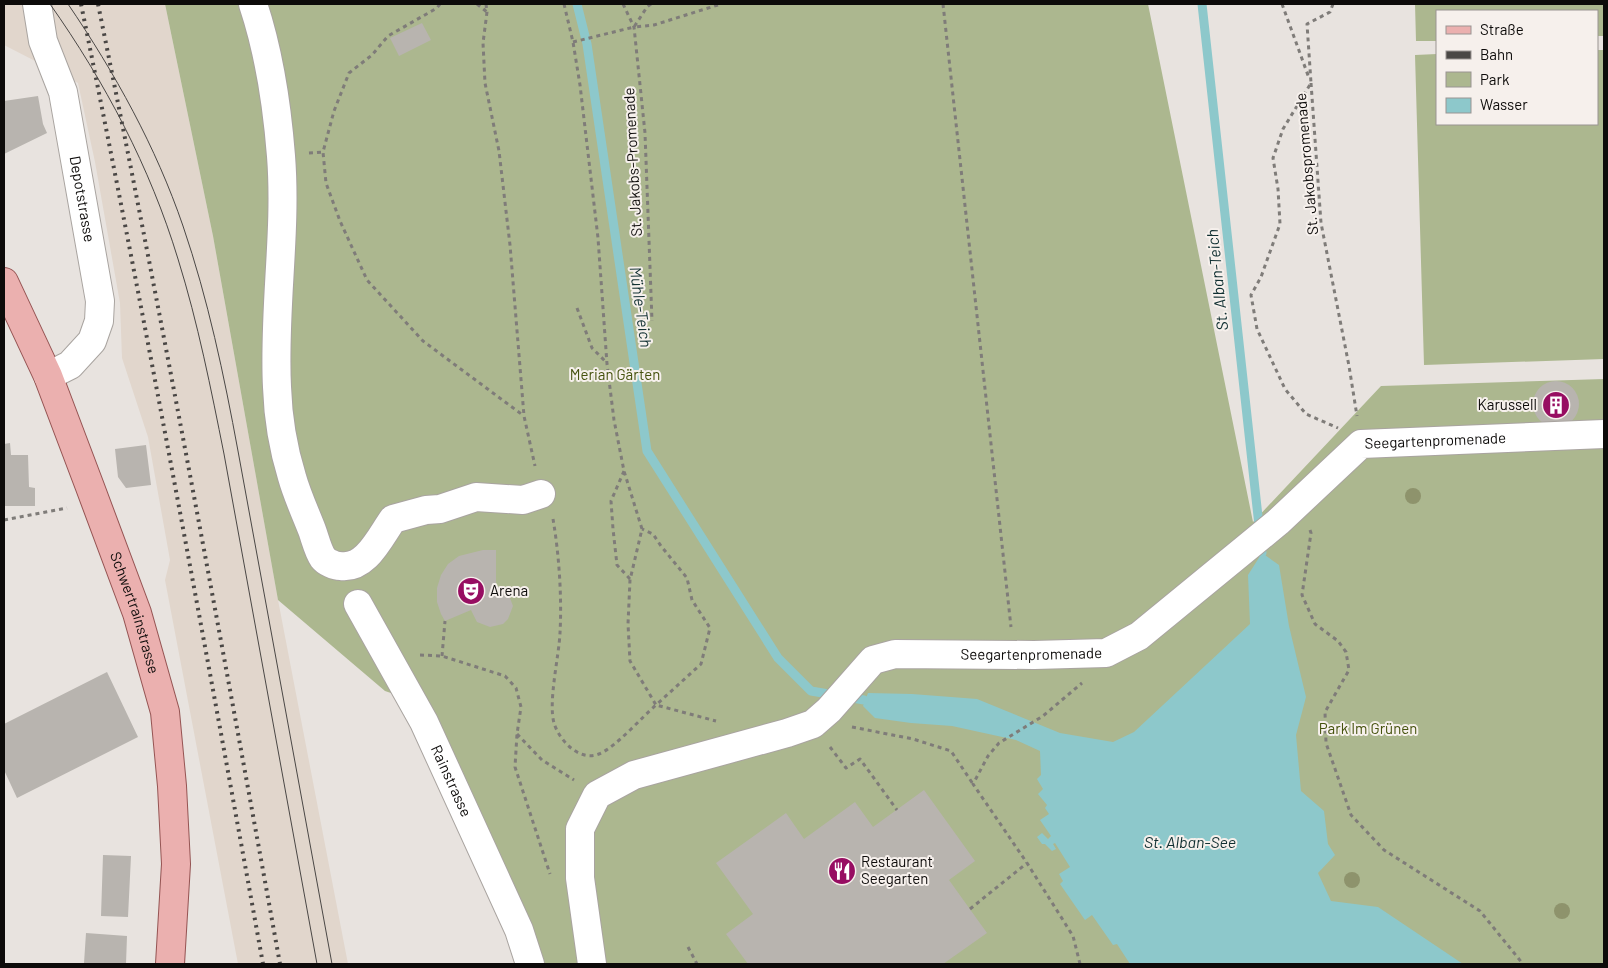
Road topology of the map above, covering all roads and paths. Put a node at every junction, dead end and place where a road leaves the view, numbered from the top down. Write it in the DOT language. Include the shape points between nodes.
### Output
graph roads {
  1 [pos="37,4"];
  2 [pos="253,4"];
  3 [pos="440,4"];
  4 [pos="477,4"];
  5 [pos="486,4"];
  6 [pos="564,4"];
  7 [pos="623,4"];
  8 [pos="651,4"];
  9 [pos="721,4"];
  10 [pos="943,4"];
  11 [pos="1282,4"];
  12 [pos="1332,4"];
  13 [pos="488,12"];
  14 [pos="634,27"];
  15 [pos="573,42"];
  16 [pos="1311,83"];
  17 [pos="323,152"];
  18 [pos="308,153"];
  19 [pos="4,282"];
  20 [pos="577,308"];
  21 [pos="652,321"];
  22 [pos="608,364"];
  23 [pos="48,376"];
  24 [pos="524,416"];
  25 [pos="1604,434"];
  26 [pos="1362,444"];
  27 [pos="624,472"];
  28 [pos="541,494"];
  29 [pos="1302,501"];
  30 [pos="74,507"];
  31 [pos="4,520"];
  32 [pos="642,529"];
  33 [pos="630,580"];
  34 [pos="358,604"];
  35 [pos="445,621"];
  36 [pos="1106,653"];
  37 [pos="1014,654"];
  38 [pos="442,656"];
  39 [pos="392,663"];
  40 [pos="656,705"];
  41 [pos="821,717"];
  42 [pos="717,722"];
  43 [pos="517,734"];
  44 [pos="973,784"];
  45 [pos="597,795"];
  46 [pos="897,810"];
  47 [pos="1027,862"];
  48 [pos="551,877"];
  49 [pos="970,909"];
  50 [pos="688,947"];
  51 [pos="170,964"];
  52 [pos="530,964"];
  53 [pos="592,964"];
  54 [pos="697,964"];
  55 [pos="1080,964"];
  56 [pos="1523,964"];
  1 -- 23 [label="street, Depotstrasse" via="44,41 63,92 100,301 99,321 92,341 70,365"];
  2 -- 28 [label="street" via="273,89 281,156 283,223 277,387 282,432 292,477 323,558 336,566 358,563 368,556 392,519 476,497 523,500"];
  3 -- 17 [label="path" via="388,36 350,74 334,111"];
  4 -- 13 [label="path"];
  5 -- 13 [label="path"];
  6 -- 15 [label="path"];
  7 -- 14 [label="path, St. Jakobs-Promenade"];
  8 -- 14 [label="path"];
  9 -- 14 [label="path" via="654,25"];
  10 -- 37 [label="path"];
  11 -- 16 [label="path, St. Jakobspromenade"];
  12 -- 16 [label="path" via="1330,12 1307,24"];
  13 -- 24 [label="path" via="483,43 485,83 499,152 510,245"];
  14 -- 15 [label="path"];
  14 -- 21 [label="path, St. Jakobs-Promenade" via="646,133"];
  15 -- 22 [label="path" via="598,238"];
  16 -- 26 [label="path, St. Jakobspromenade" via="1321,223"];
  16 -- 26 [label="path" via="1283,129 1273,158 1280,224 1261,278 1251,296 1257,330 1285,389 1306,414 1334,425"];
  17 -- 18 [label="path"];
  17 -- 24 [label="path" via="326,183 367,280 423,342"];
  19 -- 23 [label="main road, Schwertrainstrasse"];
  20 -- 22 [label="path" via="592,348"];
  22 -- 27 [label="path"];
  23 -- 51 [label="main road, Schwertrainstrasse" via="137,613 165,712 176,864"];
  24 -- 28 [label="path"];
  25 -- 26 [label="street, Seegartenpromenade"];
  26 -- 29 [label="street, Seegartenpromenade"];
  27 -- 32 [label="path"];
  27 -- 33 [label="path" via="611,501 612,529 618,565"];
  28 -- 40 [label="path" via="553,518 558,549 560,632 552,711 554,724 566,744 576,752 584,756 597,755 608,750"];
  29 -- 36 [label="street, Seegartenpromenade" via="1138,636"];
  29 -- 56 [label="path" via="1311,533 1302,595 1315,624 1338,641 1346,652 1349,670 1325,712 1326,744 1351,815 1384,850 1480,911"];
  30 -- 31 [label="path"];
  32 -- 33 [label="path"];
  32 -- 40 [label="path" via="654,534 687,578 692,600 710,628 701,664"];
  33 -- 40 [label="path" via="630,661"];
  34 -- 39 [label="street, Rainstrasse"];
  35 -- 38 [label="path"];
  36 -- 37 [label="street, Seegartenpromenade"];
  36 -- 44 [label="path" via="1082,683 1043,716 1000,743 988,756"];
  37 -- 41 [label="street, Seegartenpromenade" via="895,654 873,660"];
  38 -- 39 [label="path" via="413,654"];
  38 -- 43 [label="path" via="505,676 516,688 521,708"];
  39 -- 52 [label="street, Rainstrasse" via="424,722 518,930"];
  40 -- 42 [label="path"];
  41 -- 44 [label="path" via="951,751"];
  41 -- 45 [label="street" via="634,775"];
  41 -- 46 [label="path" via="846,768 860,759"];
  43 -- 45 [label="path" via="542,760"];
  43 -- 48 [label="path" via="515,767"];
  44 -- 47 [label="path"];
  45 -- 53 [label="street" via="580,829 580,878"];
  47 -- 49 [label="path"];
  47 -- 55 [label="path" via="1073,936"];
  50 -- 54 [label="path"];
}
